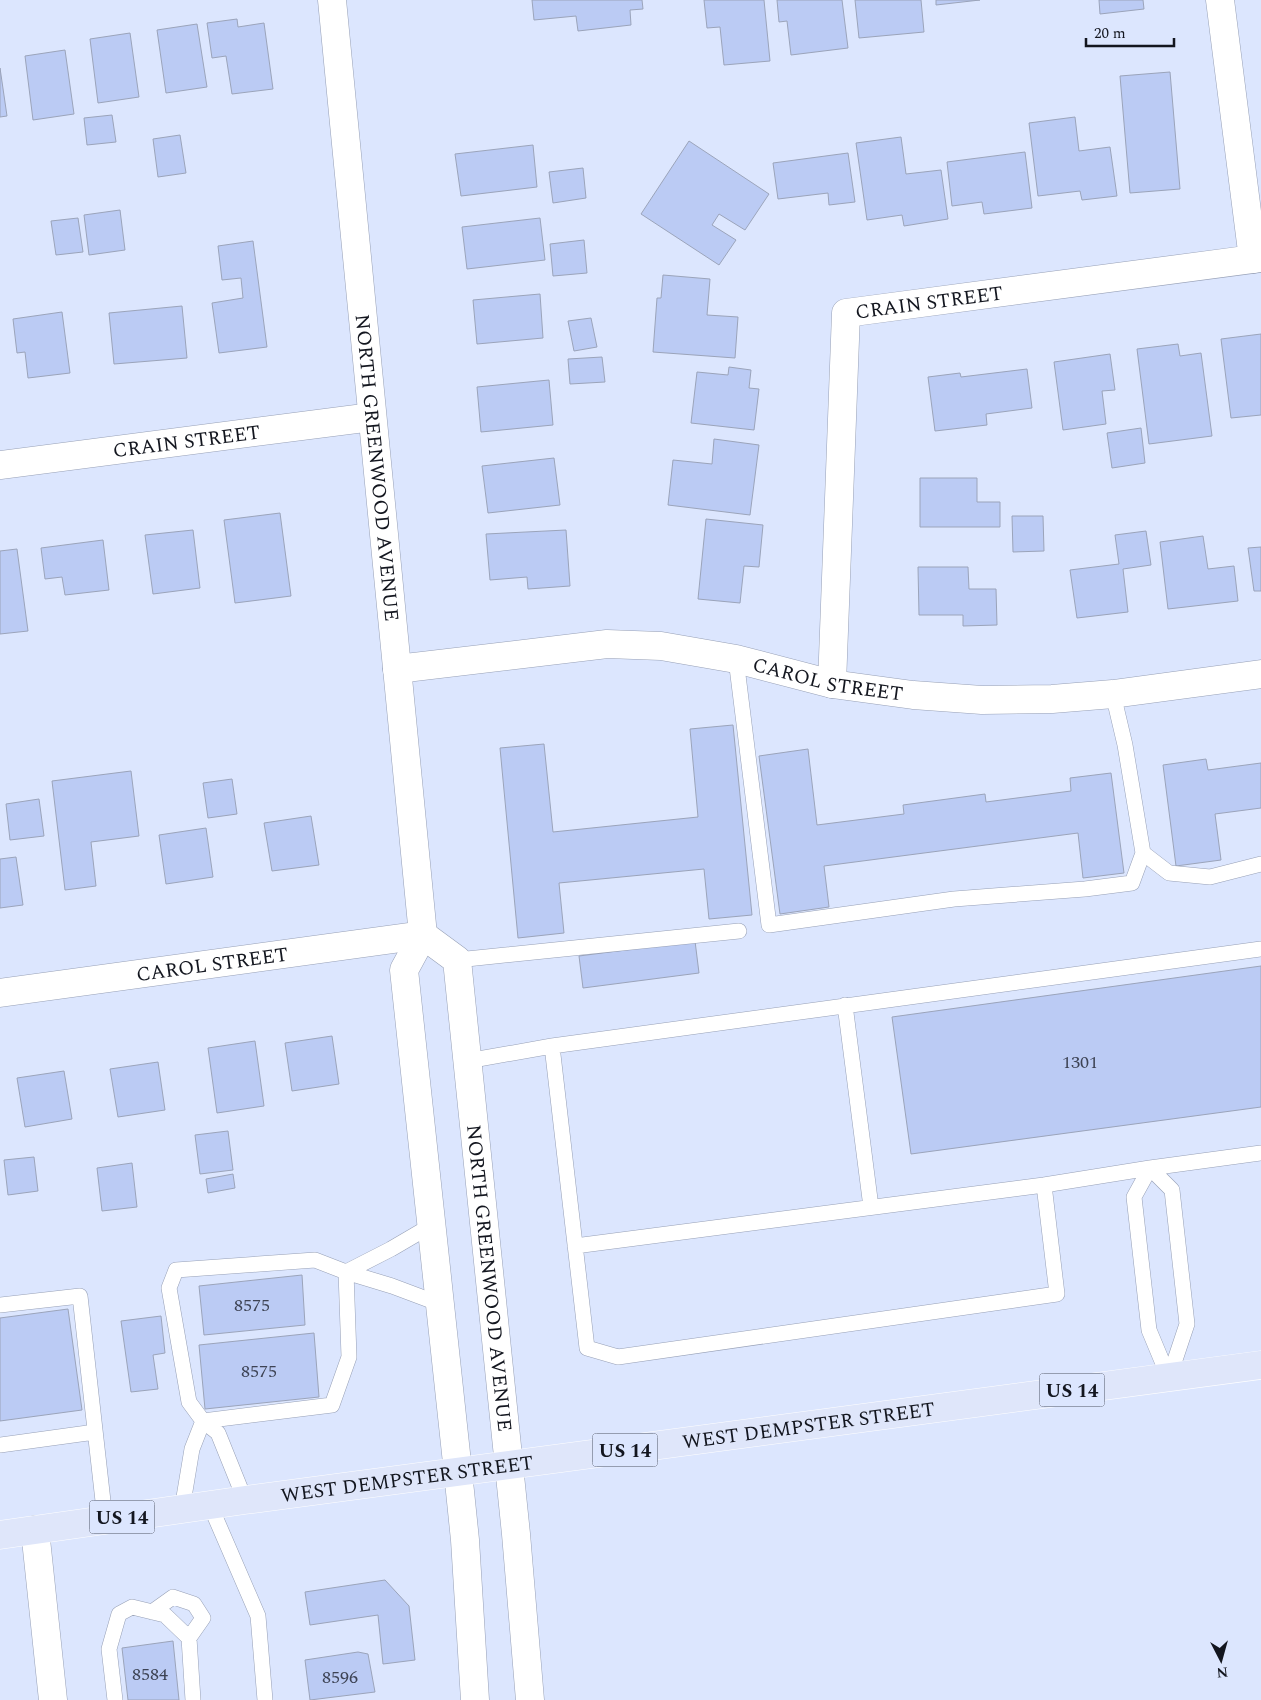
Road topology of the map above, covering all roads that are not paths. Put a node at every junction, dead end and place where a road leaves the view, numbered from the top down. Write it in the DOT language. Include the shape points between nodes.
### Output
graph roads {
  1 [pos="332,0"];
  2 [pos="1220,0"];
  3 [pos="1257,258"];
  4 [pos="372,417"];
  5 [pos="0,465"];
  6 [pos="736,659"];
  7 [pos="397,669"];
  8 [pos="1261,674"];
  9 [pos="832,684"];
  10 [pos="1113,694"];
  11 [pos="1143,853"];
  12 [pos="1261,864"];
  13 [pos="739,931"];
  14 [pos="423,935"];
  15 [pos="1261,949"];
  16 [pos="457,960"];
  17 [pos="0,993"];
  18 [pos="845,1005"];
  19 [pos="552,1046"];
  20 [pos="468,1060"];
  21 [pos="1261,1152"];
  22 [pos="1150,1168"];
  23 [pos="1044,1185"];
  24 [pos="871,1207"];
  25 [pos="432,1225"];
  26 [pos="575,1246"];
  27 [pos="346,1272"];
  28 [pos="440,1304"];
  29 [pos="0,1305"];
  30 [pos="1261,1365"];
  31 [pos="1169,1378"];
  32 [pos="203,1421"];
  33 [pos="95,1432"];
  34 [pos="0,1445"];
  35 [pos="508,1466"];
  36 [pos="458,1472"];
  37 [pos="244,1500"];
  38 [pos="210,1505"];
  39 [pos="182,1509"];
  40 [pos="105,1520"];
  41 [pos="36,1530"];
  42 [pos="0,1535"];
  43 [pos="152,1612"];
  44 [pos="189,1638"];
  45 [pos="53,1700"];
  46 [pos="115,1700"];
  47 [pos="193,1700"];
  48 [pos="265,1700"];
  49 [pos="475,1700"];
  50 [pos="530,1700"];
  1 -- 4 [label="street, NORTH GREENWOOD AVENUE"];
  2 -- 3 [label="street"];
  3 -- 9 [label="street, CRAIN STREET" via="846,313"];
  4 -- 5 [label="street, CRAIN STREET"];
  4 -- 7 [label="street, NORTH GREENWOOD AVENUE"];
  6 -- 7 [label="street, CAROL STREET" via="660,646 607,644"];
  6 -- 9 [label="street, CAROL STREET"];
  6 -- 11 [label="lane" via="769,925 954,899 1132,883"];
  7 -- 14 [label="street, NORTH GREENWOOD AVENUE"];
  8 -- 10 [label="street, CAROL STREET"];
  9 -- 10 [label="street, CAROL STREET" via="982,700"];
  10 -- 11 [label="lane"];
  11 -- 12 [label="lane" via="1169,873 1210,877"];
  13 -- 16 [label="lane"];
  14 -- 16 [label="street"];
  14 -- 17 [label="street, CAROL STREET"];
  14 -- 25 [label="street" via="404,970"];
  15 -- 18 [label="lane"];
  16 -- 20 [label="street, NORTH GREENWOOD AVENUE"];
  18 -- 19 [label="lane"];
  18 -- 24 [label="lane"];
  19 -- 20 [label="lane"];
  19 -- 26 [label="lane"];
  20 -- 35 [label="street, NORTH GREENWOOD AVENUE"];
  21 -- 22 [label="lane"];
  22 -- 23 [label="lane"];
  22 -- 31 [label="lane" via="1134,1197 1149,1330"];
  22 -- 31 [label="lane" via="1172,1190 1187,1318"];
  23 -- 24 [label="lane"];
  23 -- 26 [label="lane" via="1057,1294 618,1357 587,1348"];
  24 -- 26 [label="lane"];
  25 -- 27 [label="lane"];
  25 -- 28 [label="street"];
  27 -- 28 [label="lane"];
  27 -- 32 [label="lane" via="349,1357 332,1406"];
  27 -- 32 [label="lane" via="315,1260 176,1270 169,1288 187,1392 189,1402"];
  28 -- 36 [label="street"];
  29 -- 33 [label="lane" via="80,1296"];
  30 -- 31 [label="main road, WEST DEMPSTER STREET / US 14"];
  31 -- 35 [label="main road, WEST DEMPSTER STREET / US 14"];
  32 -- 37 [label="lane" via="218,1433"];
  32 -- 39 [label="lane" via="192,1449"];
  33 -- 34 [label="lane"];
  33 -- 40 [label="lane"];
  35 -- 36 [label="main road, WEST DEMPSTER STREET / US 14"];
  35 -- 50 [label="street, NORTH GREENWOOD AVENUE"];
  36 -- 37 [label="main road, WEST DEMPSTER STREET / US 14"];
  36 -- 49 [label="street"];
  37 -- 38 [label="main road, WEST DEMPSTER STREET / US 14"];
  38 -- 39 [label="main road, WEST DEMPSTER STREET / US 14"];
  38 -- 48 [label="lane" via="258,1616"];
  39 -- 40 [label="main road, WEST DEMPSTER STREET / US 14"];
  40 -- 41 [label="main road, WEST DEMPSTER STREET / US 14"];
  41 -- 42 [label="main road, WEST DEMPSTER STREET / US 14"];
  41 -- 45 [label="street"];
  43 -- 44 [label="lane" via="165,1615"];
  43 -- 44 [label="lane" via="173,1597 194,1604 202,1618"];
  43 -- 46 [label="lane" via="132,1607 119,1614 109,1649"];
  44 -- 47 [label="lane"];
}
